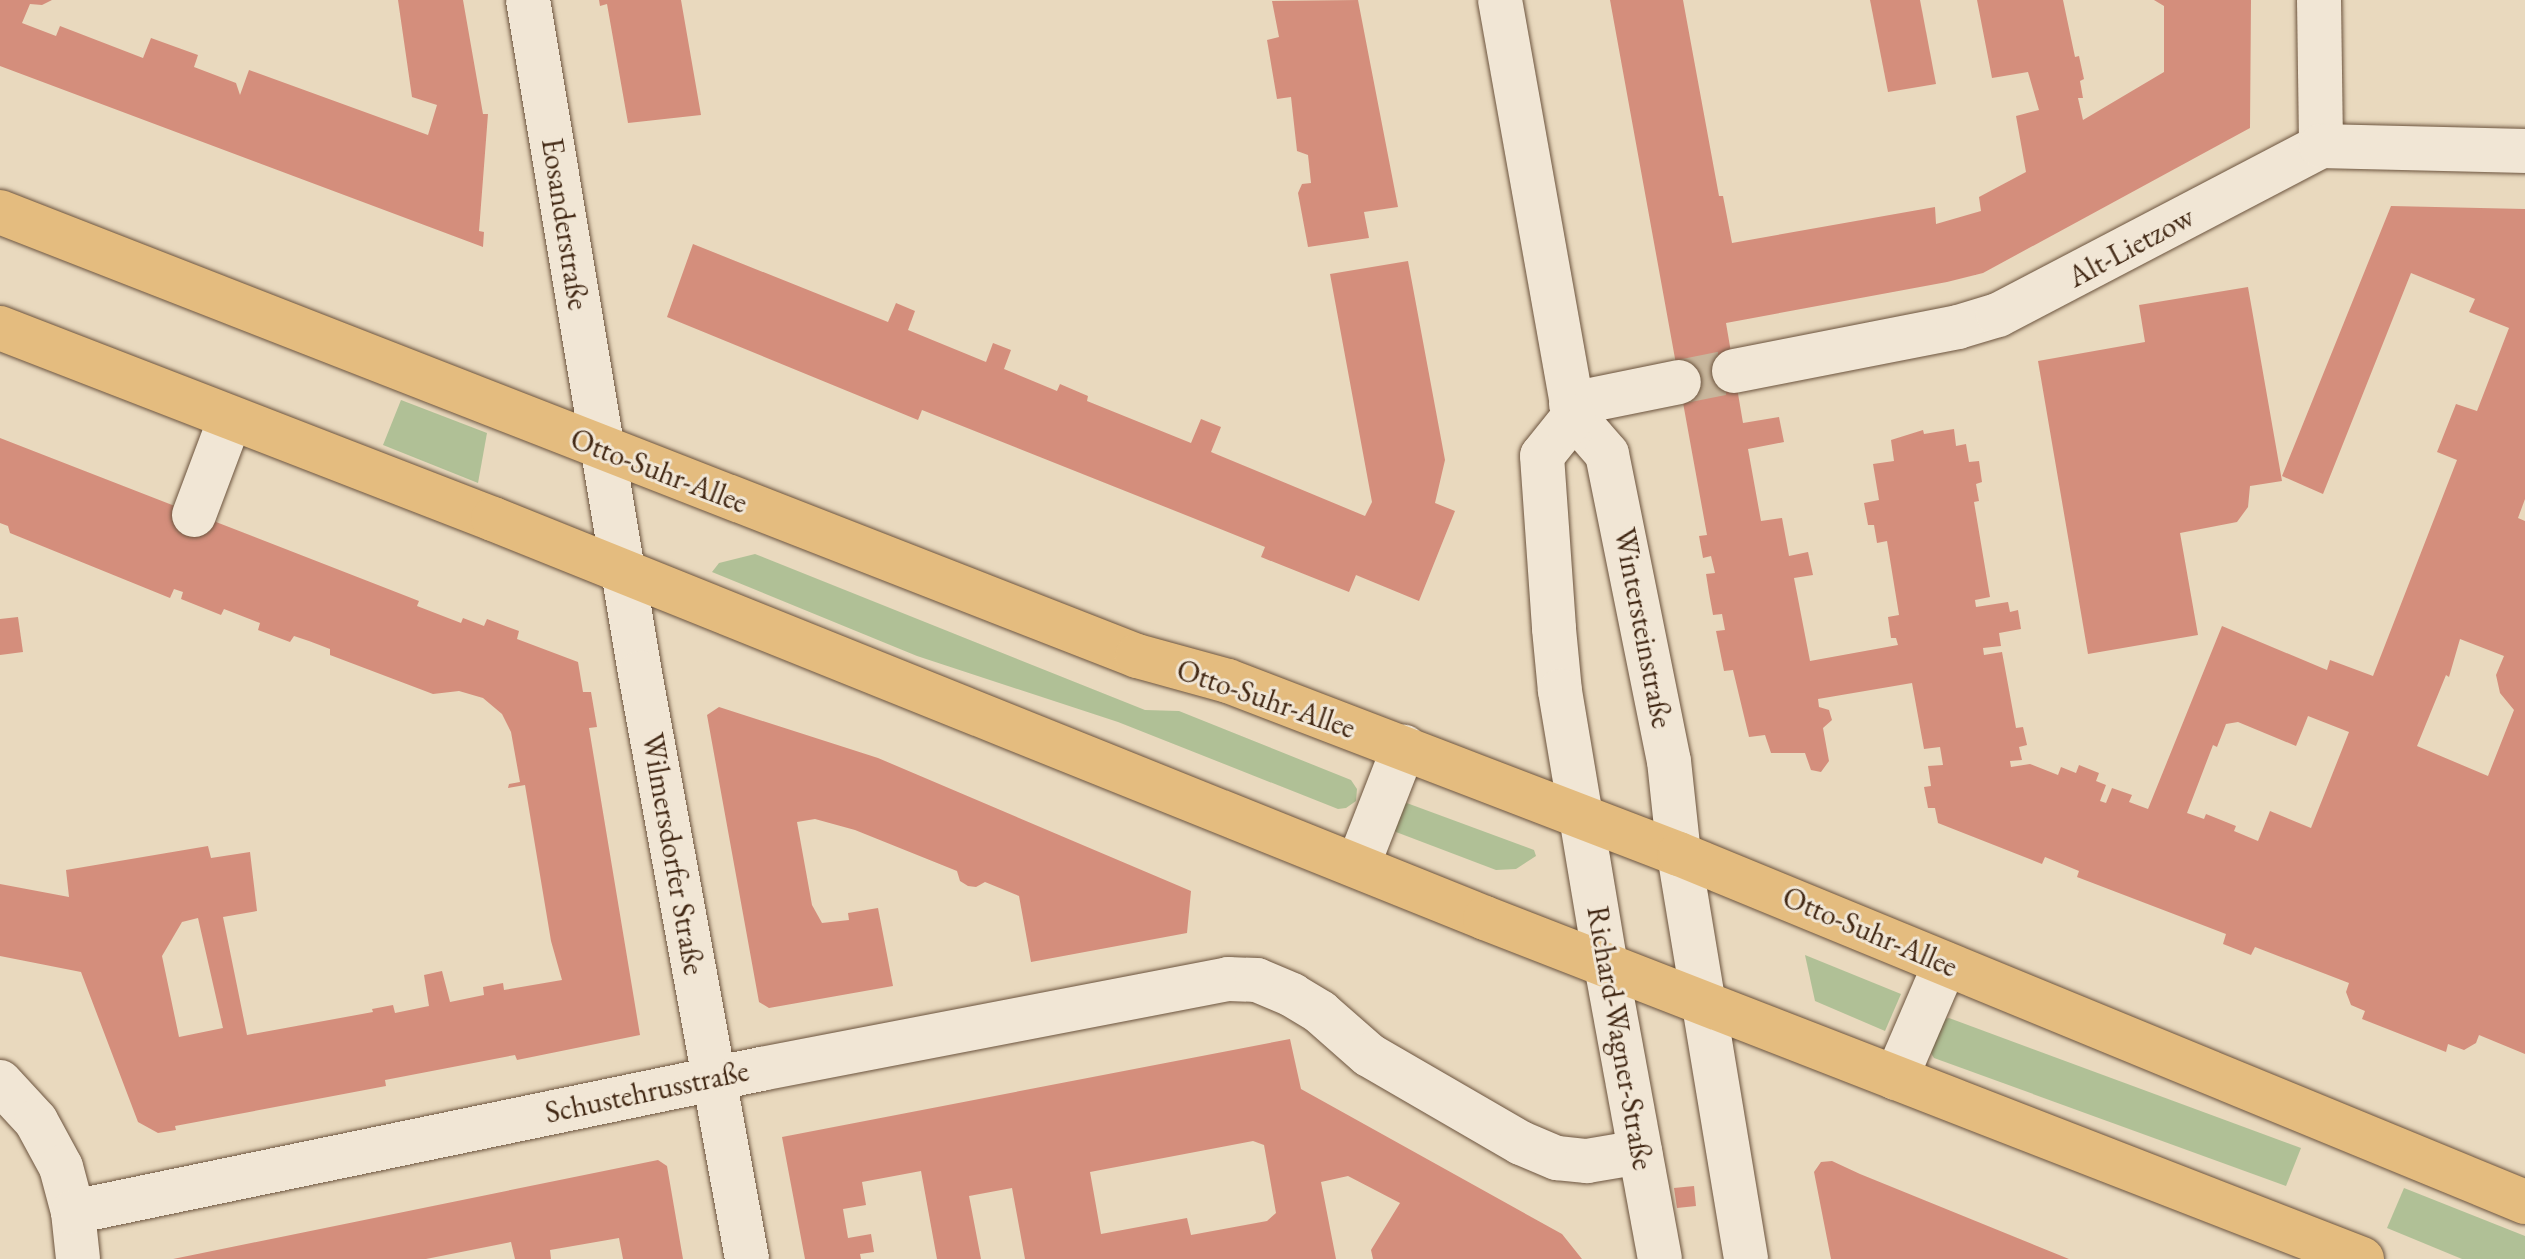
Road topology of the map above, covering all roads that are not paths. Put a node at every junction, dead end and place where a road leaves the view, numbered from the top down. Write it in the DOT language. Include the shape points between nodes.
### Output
graph roads {
  1 [pos="528,0"];
  2 [pos="1500,0"];
  3 [pos="2319,0"];
  4 [pos="2321,146"];
  5 [pos="2525,151"];
  6 [pos="0,212"];
  7 [pos="0,328"];
  8 [pos="1734,371"];
  9 [pos="1679,382"];
  10 [pos="1572,410"];
  11 [pos="230,419"];
  12 [pos="602,448"];
  13 [pos="194,515"];
  14 [pos="623,571"];
  15 [pos="1404,747"];
  16 [pos="1582,817"];
  17 [pos="1679,854"];
  18 [pos="1358,865"];
  19 [pos="1945,964"];
  20 [pos="1606,965"];
  21 [pos="1702,1002"];
  22 [pos="713,1078"];
  23 [pos="1896,1078"];
  24 [pos="0,1082"];
  25 [pos="1640,1152"];
  26 [pos="2525,1202"];
  27 [pos="73,1212"];
  28 [pos="78,1259"];
  29 [pos="747,1259"];
  30 [pos="1660,1259"];
  31 [pos="1746,1259"];
  32 [pos="2362,1259"];
  1 -- 12 [label="street, Eosanderstraße"];
  2 -- 10 [label="street"];
  3 -- 4 [label="street"];
  4 -- 5 [label="street, Alt-Lietzow"];
  4 -- 8 [label="street, Alt-Lietzow" via="1998,315"];
  6 -- 12 [label="main road, Otto-Suhr-Allee"];
  7 -- 11 [label="main road"];
  9 -- 10 [label="street"];
  10 -- 16 [label="street" via="1542,456 1560,691"];
  10 -- 17 [label="street, Wintersteinstraße" via="1607,454 1669,761"];
  11 -- 13 [label="street"];
  11 -- 14 [label="main road"];
  12 -- 14 [label="street, Wilmersdorfer Straße"];
  12 -- 15 [label="main road, Otto-Suhr-Allee" via="1137,656 1228,681"];
  14 -- 18 [label="main road"];
  14 -- 22 [label="street, Wilmersdorfer Straße"];
  15 -- 16 [label="main road, Otto-Suhr-Allee"];
  15 -- 18 [label="street"];
  16 -- 17 [label="main road, Otto-Suhr-Allee"];
  16 -- 20 [label="street, Richard-Wagner-Straße"];
  17 -- 19 [label="main road, Otto-Suhr-Allee"];
  17 -- 21 [label="street"];
  18 -- 20 [label="main road"];
  19 -- 23 [label="street"];
  19 -- 26 [label="main road, Otto-Suhr-Allee"];
  20 -- 21 [label="main road"];
  20 -- 25 [label="street, Richard-Wagner-Straße"];
  21 -- 23 [label="main road"];
  21 -- 31 [label="street"];
  22 -- 25 [label="street, Schustehrusstraße" via="1223,980 1257,980 1320,1012 1369,1055 1521,1143 1587,1161"];
  22 -- 27 [label="street, Schustehrusstraße"];
  22 -- 29 [label="street, Wilmersdorfer Straße"];
  23 -- 32 [label="main road"];
  24 -- 27 [label="street" via="36,1121 61,1167"];
  25 -- 30 [label="street, Richard-Wagner-Straße"];
  27 -- 28 [label="street"];
}
